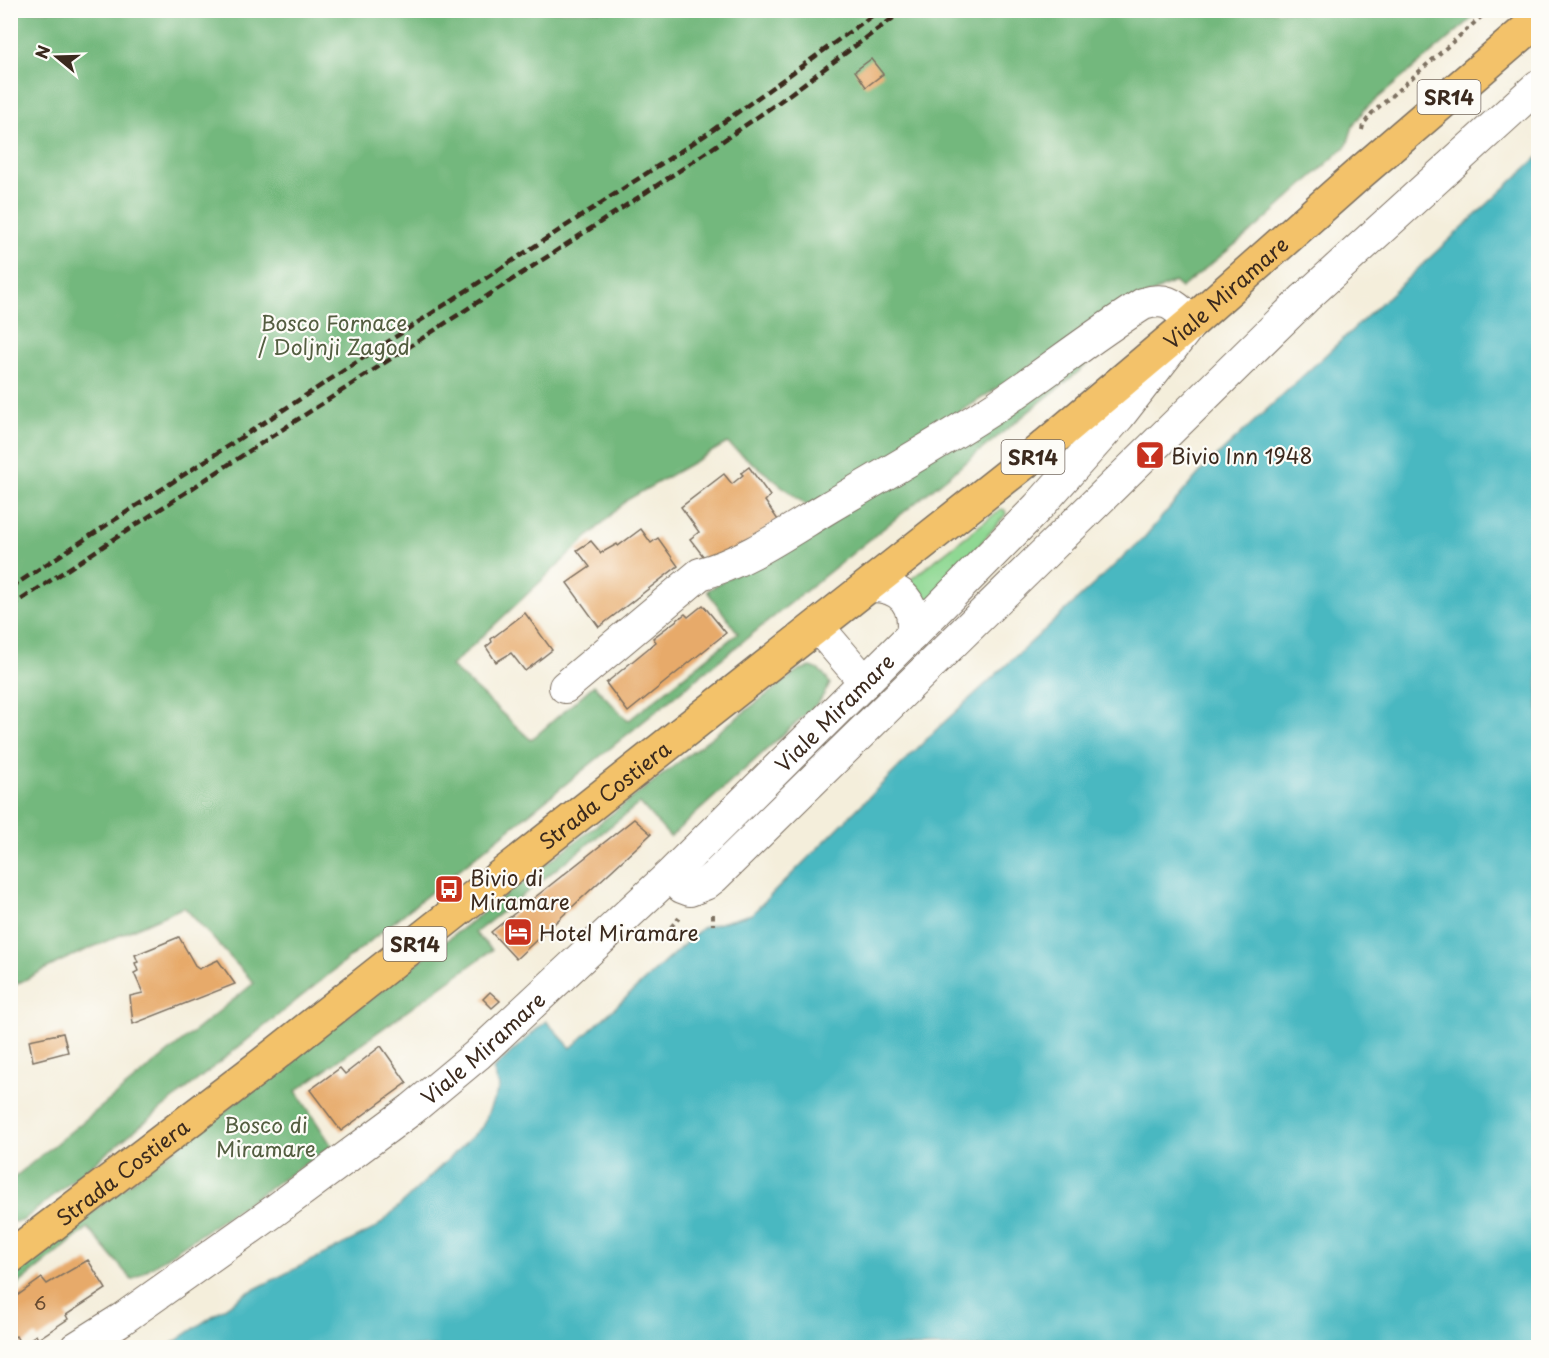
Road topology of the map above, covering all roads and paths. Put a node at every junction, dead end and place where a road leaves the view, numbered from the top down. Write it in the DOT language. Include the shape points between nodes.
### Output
graph roads {
  1 [pos="1489,10"];
  2 [pos="1539,20"];
  3 [pos="1539,86"];
  4 [pos="1360,174"];
  5 [pos="1192,322"];
  6 [pos="870,586"];
  7 [pos="818,627"];
  8 [pos="912,635"];
  9 [pos="865,682"];
  10 [pos="565,687"];
  11 [pos="682,887"];
  12 [pos="712,909"];
  13 [pos="713,925"];
  14 [pos="10,1257"];
  15 [pos="76,1347"];
  1 -- 4 [label="path" via="1363,124"];
  2 -- 4 [label="main road, Viale Miramare / SR14"];
  3 -- 11 [label="street" via="1305,298 714,877 690,890"];
  4 -- 5 [label="main road, Viale Miramare / SR14"];
  5 -- 6 [label="main road, Strada Costiera / SR14"];
  5 -- 8 [label="street, Viale Miramare" via="1082,458"];
  5 -- 10 [label="street" via="1169,301 1143,304 950,435 721,569 700,574"];
  6 -- 7 [label="main road, Strada Costiera / SR14"];
  6 -- 8 [label="street" via="890,588 910,606 914,616"];
  7 -- 9 [label="street"];
  7 -- 14 [label="main road, Strada Costiera / SR14" via="264,1064"];
  8 -- 9 [label="street, Viale Miramare"];
  9 -- 15 [label="street, Viale Miramare" via="669,876 477,1055 412,1109 270,1214"];
  12 -- 13 [label="path"];
}
